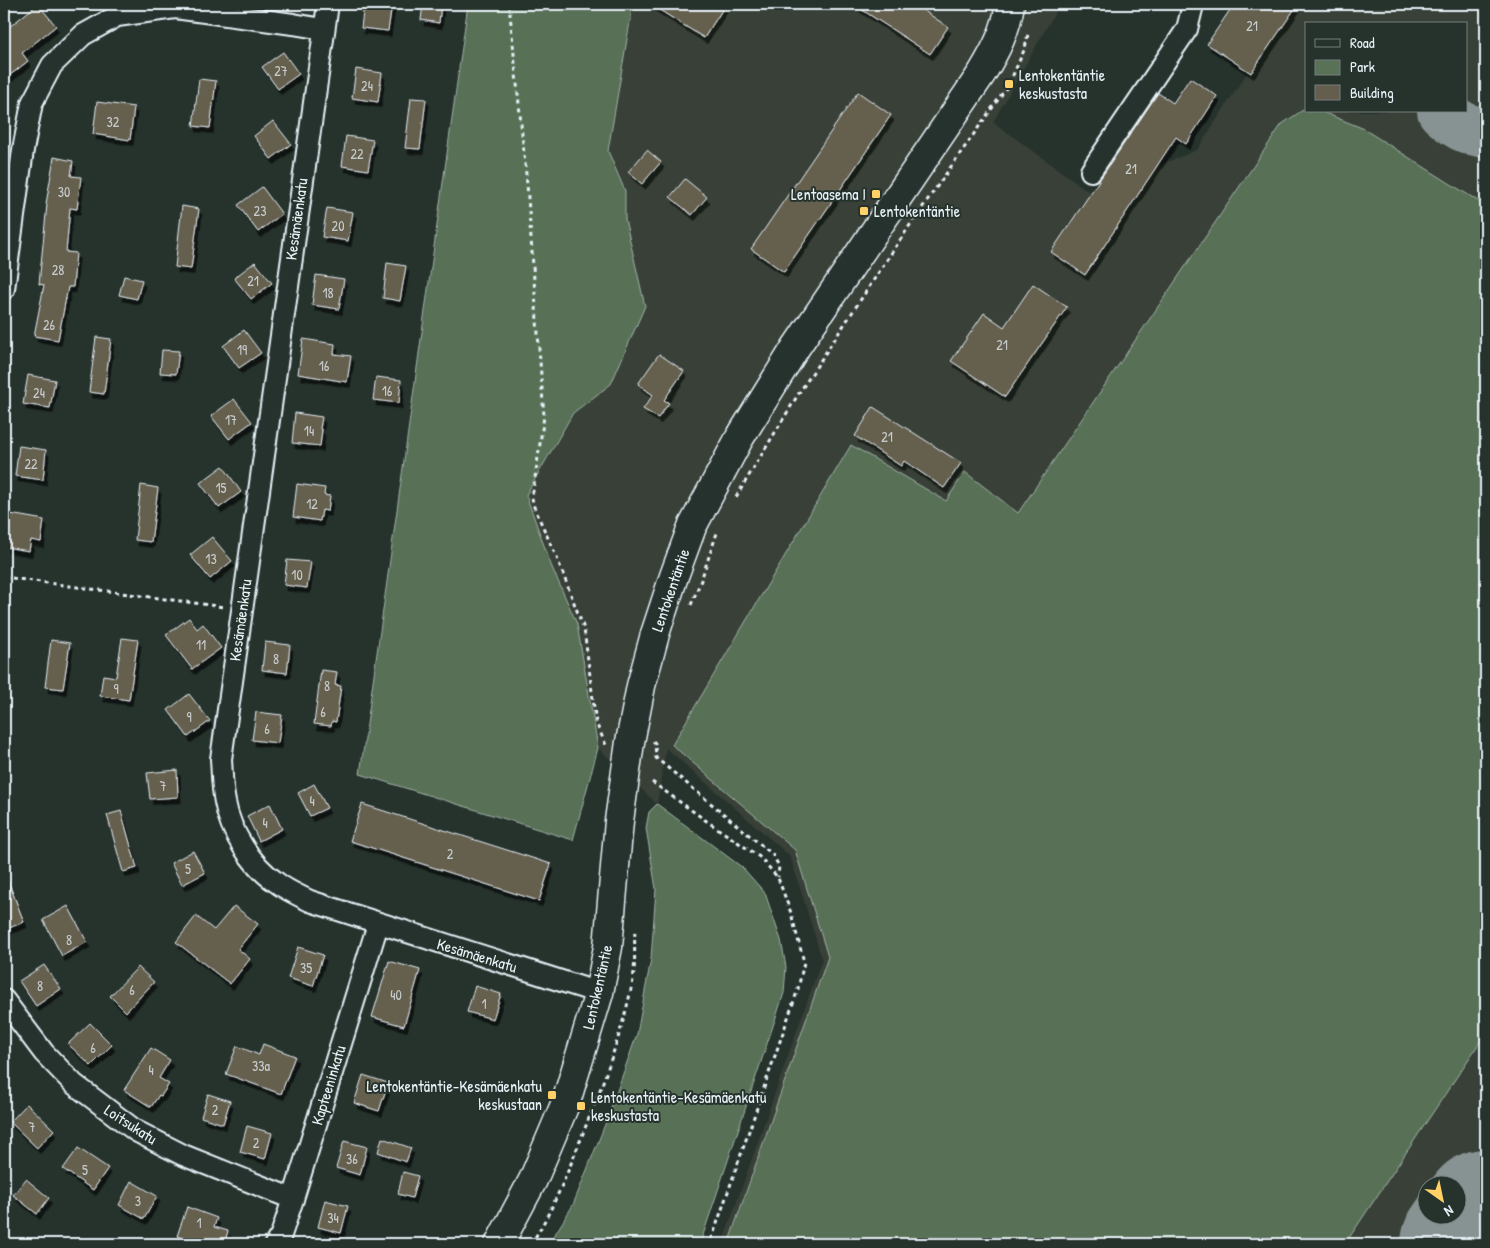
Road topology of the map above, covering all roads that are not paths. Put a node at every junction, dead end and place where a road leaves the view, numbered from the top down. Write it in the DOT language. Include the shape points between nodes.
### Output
graph roads {
  1 [pos="328,4"];
  2 [pos="1010,4"];
  3 [pos="1191,4"];
  4 [pos="323,30"];
  5 [pos="1091,171"];
  6 [pos="4,288"];
  7 [pos="378,924"];
  8 [pos="599,993"];
  9 [pos="4,1000"];
  10 [pos="292,1199"];
  11 [pos="275,1244"];
  12 [pos="499,1244"];
  1 -- 4 [label="street, Kesämäenkatu"];
  2 -- 8 [label="street, Lentokentäntie" via="998,45 982,73 796,348 739,439 692,527 658,626 630,742 608,946"];
  3 -- 5 [label="street" via="1186,30"];
  4 -- 6 [label="street" via="174,8 116,16 83,35 52,65 32,103"];
  4 -- 7 [label="street, Kesämäenkatu" via="221,759 225,803 247,853 260,869 276,883 310,901"];
  7 -- 8 [label="street, Kesämäenkatu"];
  7 -- 10 [label="street, Kapteeninkatu"];
  8 -- 12 [label="street, Lentokentäntie" via="566,1102 533,1180"];
  9 -- 10 [label="street, Loitsukatu" via="44,1053 74,1084 136,1130 183,1155"];
  10 -- 11 [label="street, Kapteeninkatu"];
}
